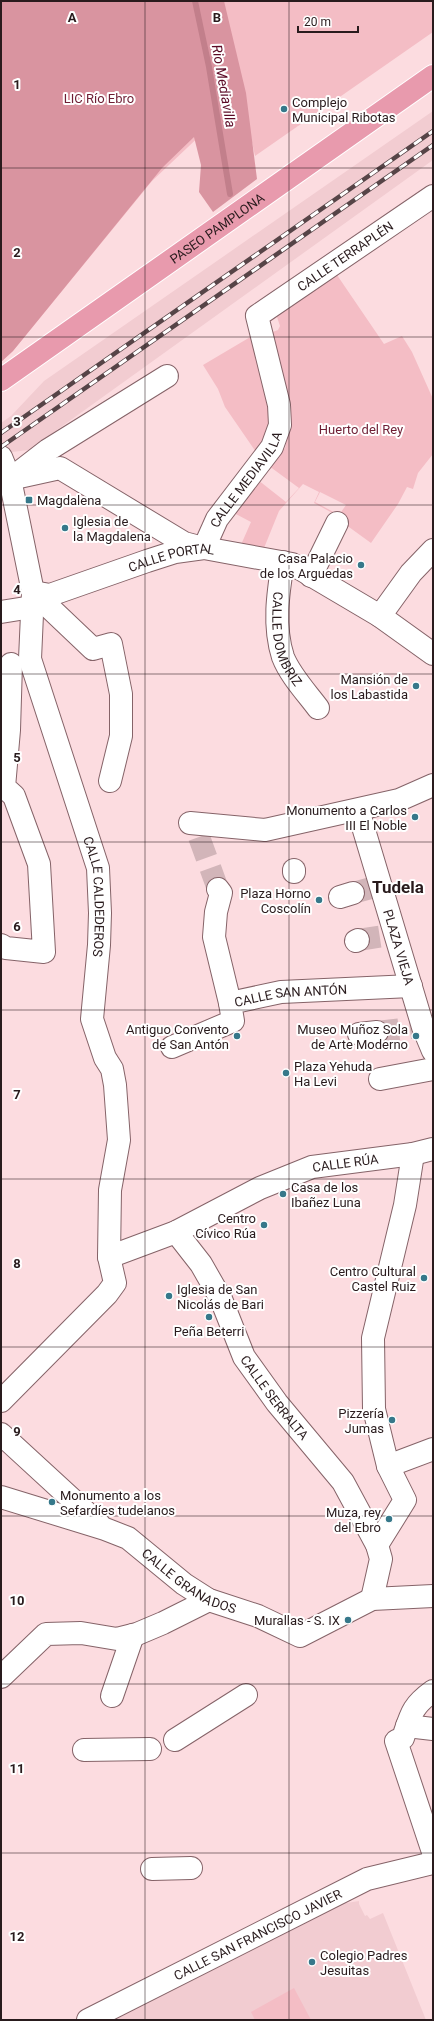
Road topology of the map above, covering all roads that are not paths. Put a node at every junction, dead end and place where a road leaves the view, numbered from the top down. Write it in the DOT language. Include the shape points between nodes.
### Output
graph roads {
  1 [pos="433,76"];
  2 [pos="433,196"];
  3 [pos="257,316"];
  4 [pos="167,376"];
  5 [pos="1,380"];
  6 [pos="1,457"];
  7 [pos="6,482"];
  8 [pos="337,523"];
  9 [pos="204,548"];
  10 [pos="433,550"];
  11 [pos="283,562"];
  12 [pos="311,576"];
  13 [pos="32,599"];
  14 [pos="1,612"];
  15 [pos="380,616"];
  16 [pos="433,654"];
  17 [pos="14,663"];
  18 [pos="318,708"];
  19 [pos="110,781"];
  20 [pos="433,785"];
  21 [pos="4,792"];
  22 [pos="358,810"];
  23 [pos="195,830"];
  24 [pos="222,880"];
  25 [pos="1,945"];
  26 [pos="411,986"];
  27 [pos="230,1003"];
  28 [pos="425,1026"];
  29 [pos="172,1047"];
  30 [pos="433,1051"];
  31 [pos="433,1069"];
  32 [pos="380,1079"];
  33 [pos="423,1151"];
  34 [pos="176,1232"];
  35 [pos="109,1257"];
  36 [pos="1,1401"];
  37 [pos="1,1434"];
  38 [pos="433,1449"];
  39 [pos="388,1466"];
  40 [pos="1,1497"];
  41 [pos="105,1529"];
  42 [pos="379,1552"];
  43 [pos="433,1596"];
  44 [pos="372,1599"];
  45 [pos="209,1600"];
  46 [pos="133,1635"];
  47 [pos="1,1677"];
  48 [pos="433,1691"];
  49 [pos="246,1695"];
  50 [pos="112,1696"];
  51 [pos="407,1726"];
  52 [pos="433,1729"];
  53 [pos="175,1740"];
  54 [pos="150,1749"];
  55 [pos="84,1750"];
  56 [pos="433,1852"];
  57 [pos="433,1863"];
  58 [pos="191,1868"];
  59 [pos="152,1869"];
  60 [pos="88,2020"];
  1 -- 5 [label="main road, PASEO PAMPLONA"];
  2 -- 3 [label="street, CALLE TERRAPLÉN"];
  3 -- 9 [label="street, CALLE MEDIAVILLA" via="279,405 280,425 272,447 217,519"];
  4 -- 7 [label="street" via="48,450"];
  6 -- 7 [label="street, CALLE CALDEDEROS"];
  7 -- 9 [label="street" via="60,468 184,543"];
  7 -- 13 [label="street, CALLE CALDEDEROS"];
  8 -- 12 [label="street"];
  9 -- 11 [label="street, CALLE PORTAL"];
  9 -- 13 [label="street, CALLE PORTAL" via="175,552"];
  10 -- 15 [label="street" via="411,573"];
  11 -- 12 [label="street, CALLE PORTAL" via="292,564"];
  11 -- 18 [label="street, CALLE DOMBRIZ" via="277,628 283,657"];
  12 -- 15 [label="street, CALLE PORTAL"];
  13 -- 14 [label="street"];
  13 -- 17 [label="street, CALLE CALDEDEROS"];
  13 -- 19 [label="street" via="93,649 111,644 121,694 121,736"];
  15 -- 16 [label="street, CALLE PORTAL"];
  17 -- 21 [label="street"];
  17 -- 35 [label="street, CALLE CALDEDEROS" via="98,868 99,945 92,1019 105,1058 112,1069 119,1140 110,1190"];
  20 -- 22 [label="street" via="399,800"];
  21 -- 25 [label="street" via="14,796 40,864 44,952 6,948"];
  22 -- 23 [label="street" via="265,830"];
  22 -- 26 [label="street, PLAZA VIEJA" via="378,887"];
  24 -- 27 [label="street" via="214,937"];
  26 -- 27 [label="street, CALLE SAN ANTÓN" via="281,992"];
  26 -- 28 [label="street, PLAZA VIEJA"];
  27 -- 29 [label="street, CALLE SAN ANTÓN" via="233,1021"];
  28 -- 30 [label="street, PLAZA VIEJA"];
  31 -- 32 [label="street"];
  33 -- 34 [label="street, CALLE RÚA" via="312,1167 260,1188"];
  33 -- 39 [label="street" via="405,1205 373,1338 374,1409"];
  34 -- 35 [label="street, CALLE RÚA"];
  34 -- 42 [label="street, CALLE SERRALTA" via="201,1264 222,1300 244,1357 277,1403 343,1482"];
  35 -- 36 [label="street, CALLE CALDEDEROS" via="115,1283 107,1294"];
  37 -- 41 [label="street"];
  38 -- 39 [label="street"];
  39 -- 42 [label="street" via="405,1500"];
  40 -- 41 [label="street, CALLE GRANADOS"];
  41 -- 45 [label="street, CALLE GRANADOS" via="128,1538 184,1584"];
  42 -- 44 [label="street"];
  43 -- 44 [label="street, CALLE GRANADOS"];
  44 -- 45 [label="street, CALLE GRANADOS" via="300,1636 258,1616"];
  45 -- 46 [label="street"];
  46 -- 47 [label="street" via="117,1639 81,1633 46,1634"];
  46 -- 50 [label="street"];
  48 -- 51 [label="street" via="418,1701"];
  49 -- 53 [label="street"];
  51 -- 52 [label="street"];
  51 -- 56 [label="street" via="403,1738 396,1741"];
  54 -- 55 [label="street"];
  57 -- 60 [label="street, CALLE SAN FRANCISCO JAVIER" via="367,1879"];
  58 -- 59 [label="street"];
}
